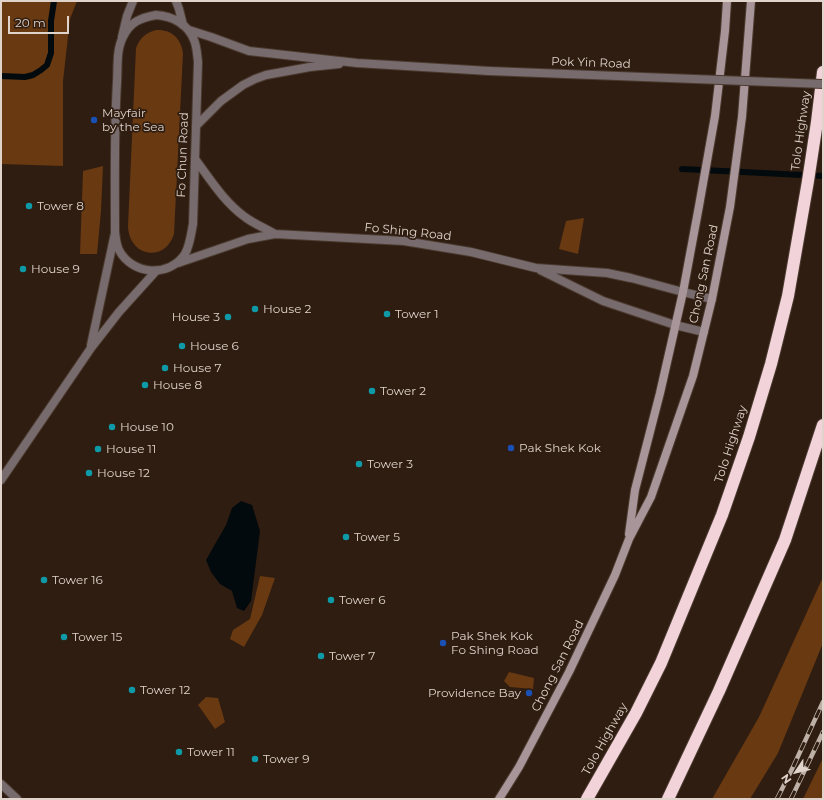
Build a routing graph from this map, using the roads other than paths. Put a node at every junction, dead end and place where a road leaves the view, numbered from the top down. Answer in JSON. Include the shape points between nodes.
{"nodes":[{"id":1,"x":133,"y":1,"type":"edge"},
{"id":2,"x":176,"y":1,"type":"edge"},
{"id":3,"x":727,"y":1,"type":"edge"},
{"id":4,"x":751,"y":1,"type":"edge"},
{"id":5,"x":186,"y":28,"type":"junction"},
{"id":6,"x":119,"y":52,"type":"junction"},
{"id":7,"x":358,"y":63,"type":"junction"},
{"id":8,"x":823,"y":72,"type":"edge"},
{"id":9,"x":823,"y":84,"type":"edge"},
{"id":10,"x":196,"y":126,"type":"junction"},
{"id":11,"x":195,"y":158,"type":"junction"},
{"id":12,"x":115,"y":232,"type":"junction"},
{"id":13,"x":274,"y":234,"type":"junction"},
{"id":14,"x":175,"y":264,"type":"junction"},
{"id":15,"x":536,"y":268,"type":"junction"},
{"id":16,"x":156,"y":271,"type":"junction"},
{"id":17,"x":683,"y":292,"type":"junction"},
{"id":18,"x":712,"y":299,"type":"junction"},
{"id":19,"x":675,"y":325,"type":"junction"},
{"id":20,"x":704,"y":332,"type":"junction"},
{"id":21,"x":91,"y":348,"type":"junction"},
{"id":22,"x":823,"y":425,"type":"edge"},
{"id":23,"x":1,"y":480,"type":"edge"},
{"id":24,"x":629,"y":539,"type":"junction"},
{"id":25,"x":1,"y":784,"type":"edge"},
{"id":26,"x":17,"y":799,"type":"edge"},
{"id":27,"x":499,"y":799,"type":"edge"},
{"id":28,"x":587,"y":799,"type":"edge"},
{"id":29,"x":668,"y":799,"type":"edge"}],
"edges":[{"from":1,"to":6,"type":"street"},
{"from":2,"to":5,"type":"street","name":"Fo Chun Road"},
{"from":3,"to":17,"type":"main road","name":"Chong San Road","via":[[715,116]]},
{"from":4,"to":18,"type":"main road","name":"Chong San Road","via":[[742,117],[725,234]]},
{"from":5,"to":6,"type":"street","via":[[164,15],[144,18],[129,28],[122,38]]},
{"from":5,"to":7,"type":"street","name":"Pok Yin Road","via":[[249,51]]},
{"from":5,"to":10,"type":"street","name":"Fo Chun Road","via":[[194,39],[197,50]]},
{"from":6,"to":12,"type":"street","via":[[115,122]]},
{"from":7,"to":9,"type":"street","name":"Pok Yin Road","bridge":true,"via":[[489,71]]},
{"from":7,"to":10,"type":"street","name":"Pok Yin Road","via":[[310,67],[255,79],[220,101]]},
{"from":8,"to":28,"type":"highway","name":"Tolo Highway","via":[[808,181],[788,296],[749,437],[722,515],[661,663]]},
{"from":10,"to":11,"type":"street","name":"Fo Chun Road"},
{"from":11,"to":13,"type":"street","name":"Fo Shing Road","via":[[234,209]]},
{"from":11,"to":14,"type":"street","name":"Fo Chun Road","via":[[190,242],[185,253]]},
{"from":12,"to":16,"type":"street","via":[[119,249],[129,263],[143,270]]},
{"from":12,"to":21,"type":"street"},
{"from":13,"to":14,"type":"street","name":"Fo Shing Road","via":[[248,238]]},
{"from":13,"to":15,"type":"street","name":"Fo Shing Road","via":[[404,242],[471,252]]},
{"from":14,"to":16,"type":"street"},
{"from":15,"to":17,"type":"street","name":"Fo Shing Road","via":[[607,273]]},
{"from":15,"to":19,"type":"street","name":"Fo Shing Road","via":[[602,301]]},
{"from":16,"to":21,"type":"street"},
{"from":17,"to":18,"type":"street","name":"Fo Shing Road"},
{"from":17,"to":19,"type":"main road","name":"Chong San Road"},
{"from":18,"to":20,"type":"main road","name":"Chong San Road"},
{"from":19,"to":20,"type":"street","name":"Fo Shing Road"},
{"from":19,"to":24,"type":"main road","name":"Chong San Road","via":[[635,490]]},
{"from":20,"to":24,"type":"main road","name":"Chong San Road","via":[[693,376],[651,497]]},
{"from":21,"to":23,"type":"street"},
{"from":22,"to":29,"type":"highway","via":[[785,540],[722,685]]},
{"from":24,"to":27,"type":"main road","name":"Chong San Road","via":[[570,672]]},
{"from":25,"to":26,"type":"street"}]}
